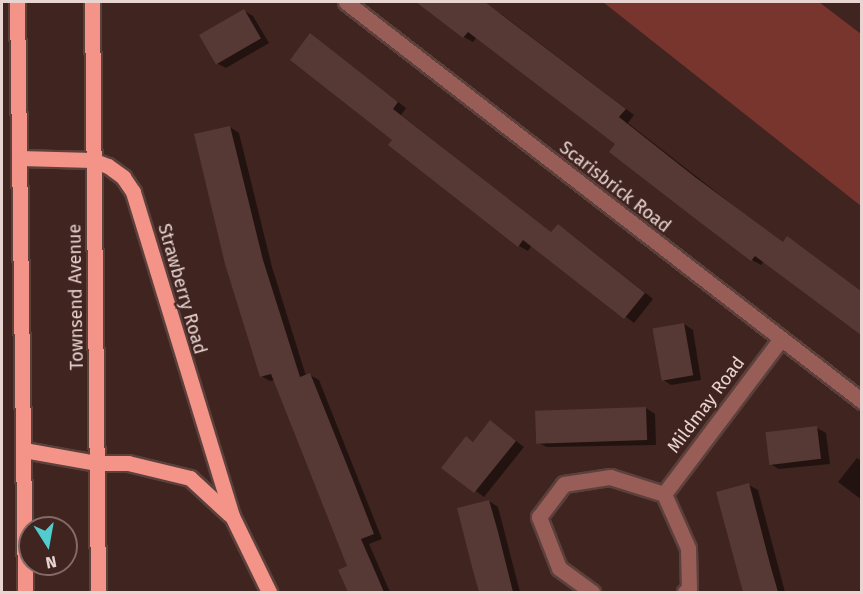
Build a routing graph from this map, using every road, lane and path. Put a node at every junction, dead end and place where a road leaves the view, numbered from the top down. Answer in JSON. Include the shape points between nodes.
{"nodes":[{"id":1,"x":17,"y":2,"type":"edge"},
{"id":2,"x":92,"y":2,"type":"edge"},
{"id":3,"x":346,"y":2,"type":"edge"},
{"id":4,"x":20,"y":158,"type":"junction"},
{"id":5,"x":92,"y":160,"type":"junction"},
{"id":6,"x":780,"y":340,"type":"junction"},
{"id":7,"x":861,"y":401,"type":"edge"},
{"id":8,"x":24,"y":450,"type":"junction"},
{"id":9,"x":96,"y":463,"type":"junction"},
{"id":10,"x":664,"y":494,"type":"junction"},
{"id":11,"x":232,"y":516,"type":"junction"},
{"id":12,"x":26,"y":592,"type":"edge"},
{"id":13,"x":98,"y":592,"type":"edge"},
{"id":14,"x":268,"y":592,"type":"edge"},
{"id":15,"x":592,"y":592,"type":"edge"},
{"id":16,"x":685,"y":592,"type":"edge"}],
"edges":[{"from":1,"to":4,"type":"main road"},
{"from":2,"to":5,"type":"main road","name":"Townsend Avenue"},
{"from":3,"to":6,"type":"street","name":"Scarisbrick Road"},
{"from":4,"to":5,"type":"main road","name":"Strawberry Road"},
{"from":4,"to":8,"type":"main road"},
{"from":5,"to":9,"type":"main road","name":"Townsend Avenue"},
{"from":5,"to":11,"type":"main road","name":"Strawberry Road","via":[[123,177],[133,192]]},
{"from":6,"to":7,"type":"street","name":"Scarisbrick Road"},
{"from":6,"to":10,"type":"street","name":"Mildmay Road"},
{"from":8,"to":9,"type":"main road","name":"Strawberry Road"},
{"from":8,"to":12,"type":"main road"},
{"from":9,"to":11,"type":"main road","name":"Strawberry Road","via":[[128,463],[190,478]]},
{"from":9,"to":13,"type":"main road","name":"Townsend Avenue"},
{"from":10,"to":15,"type":"street","via":[[610,477],[564,484],[539,517],[559,568]]},
{"from":10,"to":16,"type":"street","via":[[688,548],[689,589]]},
{"from":11,"to":14,"type":"main road","name":"Strawberry Road"}]}
